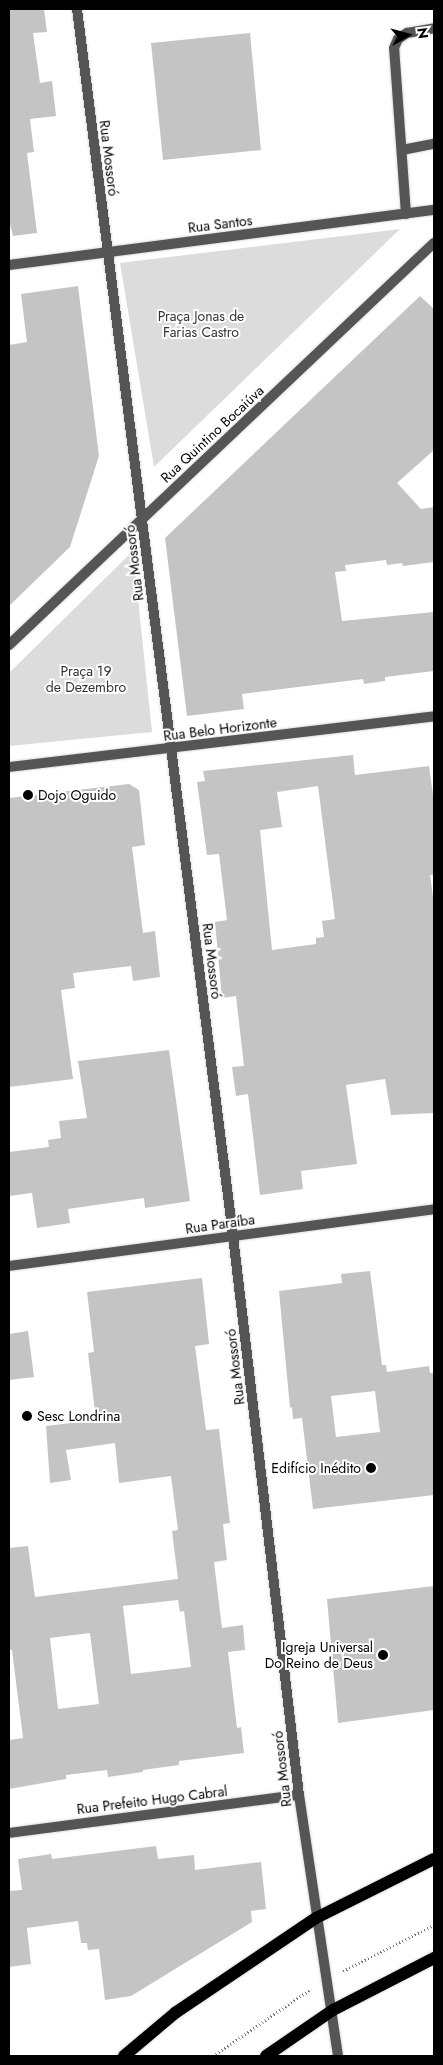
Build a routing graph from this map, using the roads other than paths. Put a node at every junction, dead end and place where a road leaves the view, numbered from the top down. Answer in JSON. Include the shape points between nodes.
{"nodes":[{"id":1,"x":77,"y":9,"type":"edge"},
{"id":2,"x":434,"y":28,"type":"edge"},
{"id":3,"x":434,"y":144,"type":"edge"},
{"id":4,"x":402,"y":150,"type":"junction"},
{"id":5,"x":434,"y":210,"type":"edge"},
{"id":6,"x":406,"y":214,"type":"junction"},
{"id":7,"x":434,"y":244,"type":"edge"},
{"id":8,"x":107,"y":252,"type":"junction"},
{"id":9,"x":9,"y":264,"type":"edge"},
{"id":10,"x":142,"y":518,"type":"junction"},
{"id":11,"x":9,"y":645,"type":"edge"},
{"id":12,"x":434,"y":716,"type":"edge"},
{"id":13,"x":172,"y":749,"type":"junction"},
{"id":14,"x":9,"y":767,"type":"edge"},
{"id":15,"x":434,"y":1209,"type":"edge"},
{"id":16,"x":233,"y":1236,"type":"junction"},
{"id":17,"x":9,"y":1266,"type":"edge"},
{"id":18,"x":299,"y":1795,"type":"junction"},
{"id":19,"x":9,"y":1832,"type":"edge"},
{"id":20,"x":434,"y":1859,"type":"edge"},
{"id":21,"x":316,"y":1918,"type":"junction"},
{"id":22,"x":434,"y":1958,"type":"edge"},
{"id":23,"x":333,"y":2010,"type":"junction"},
{"id":24,"x":124,"y":2056,"type":"edge"},
{"id":25,"x":266,"y":2056,"type":"edge"},
{"id":26,"x":338,"y":2056,"type":"edge"}],
"edges":[{"from":1,"to":8,"type":"street","name":"Rua Mossoró"},
{"from":2,"to":4,"type":"street","via":[[407,33],[398,39],[394,48]]},
{"from":3,"to":4,"type":"street"},
{"from":4,"to":6,"type":"street"},
{"from":5,"to":6,"type":"street","name":"Rua Santos"},
{"from":6,"to":8,"type":"street","name":"Rua Santos"},
{"from":7,"to":10,"type":"street","name":"Rua Quintino Bocaiúva"},
{"from":8,"to":9,"type":"street","name":"Rua Santos"},
{"from":8,"to":10,"type":"street","name":"Rua Mossoró"},
{"from":10,"to":11,"type":"street","name":"Rua Quintino Bocaiúva"},
{"from":10,"to":13,"type":"street","name":"Rua Mossoró"},
{"from":12,"to":13,"type":"street","name":"Rua Belo Horizonte"},
{"from":13,"to":14,"type":"street","name":"Rua Belo Horizonte"},
{"from":13,"to":16,"type":"street","name":"Rua Mossoró"},
{"from":15,"to":16,"type":"street","name":"Rua Paraíba"},
{"from":16,"to":17,"type":"street","name":"Rua Paraíba"},
{"from":16,"to":18,"type":"street","name":"Rua Mossoró"},
{"from":18,"to":19,"type":"street","name":"Rua Prefeito Hugo Cabral"},
{"from":18,"to":21,"type":"street","name":"Rua Mossoró"},
{"from":20,"to":21,"type":"main road"},
{"from":21,"to":23,"type":"street","name":"Rua Mossoró"},
{"from":21,"to":24,"type":"main road","via":[[175,2013]]},
{"from":22,"to":23,"type":"main road"},
{"from":23,"to":25,"type":"main road"},
{"from":23,"to":26,"type":"street","name":"Rua Mossoró"}]}
